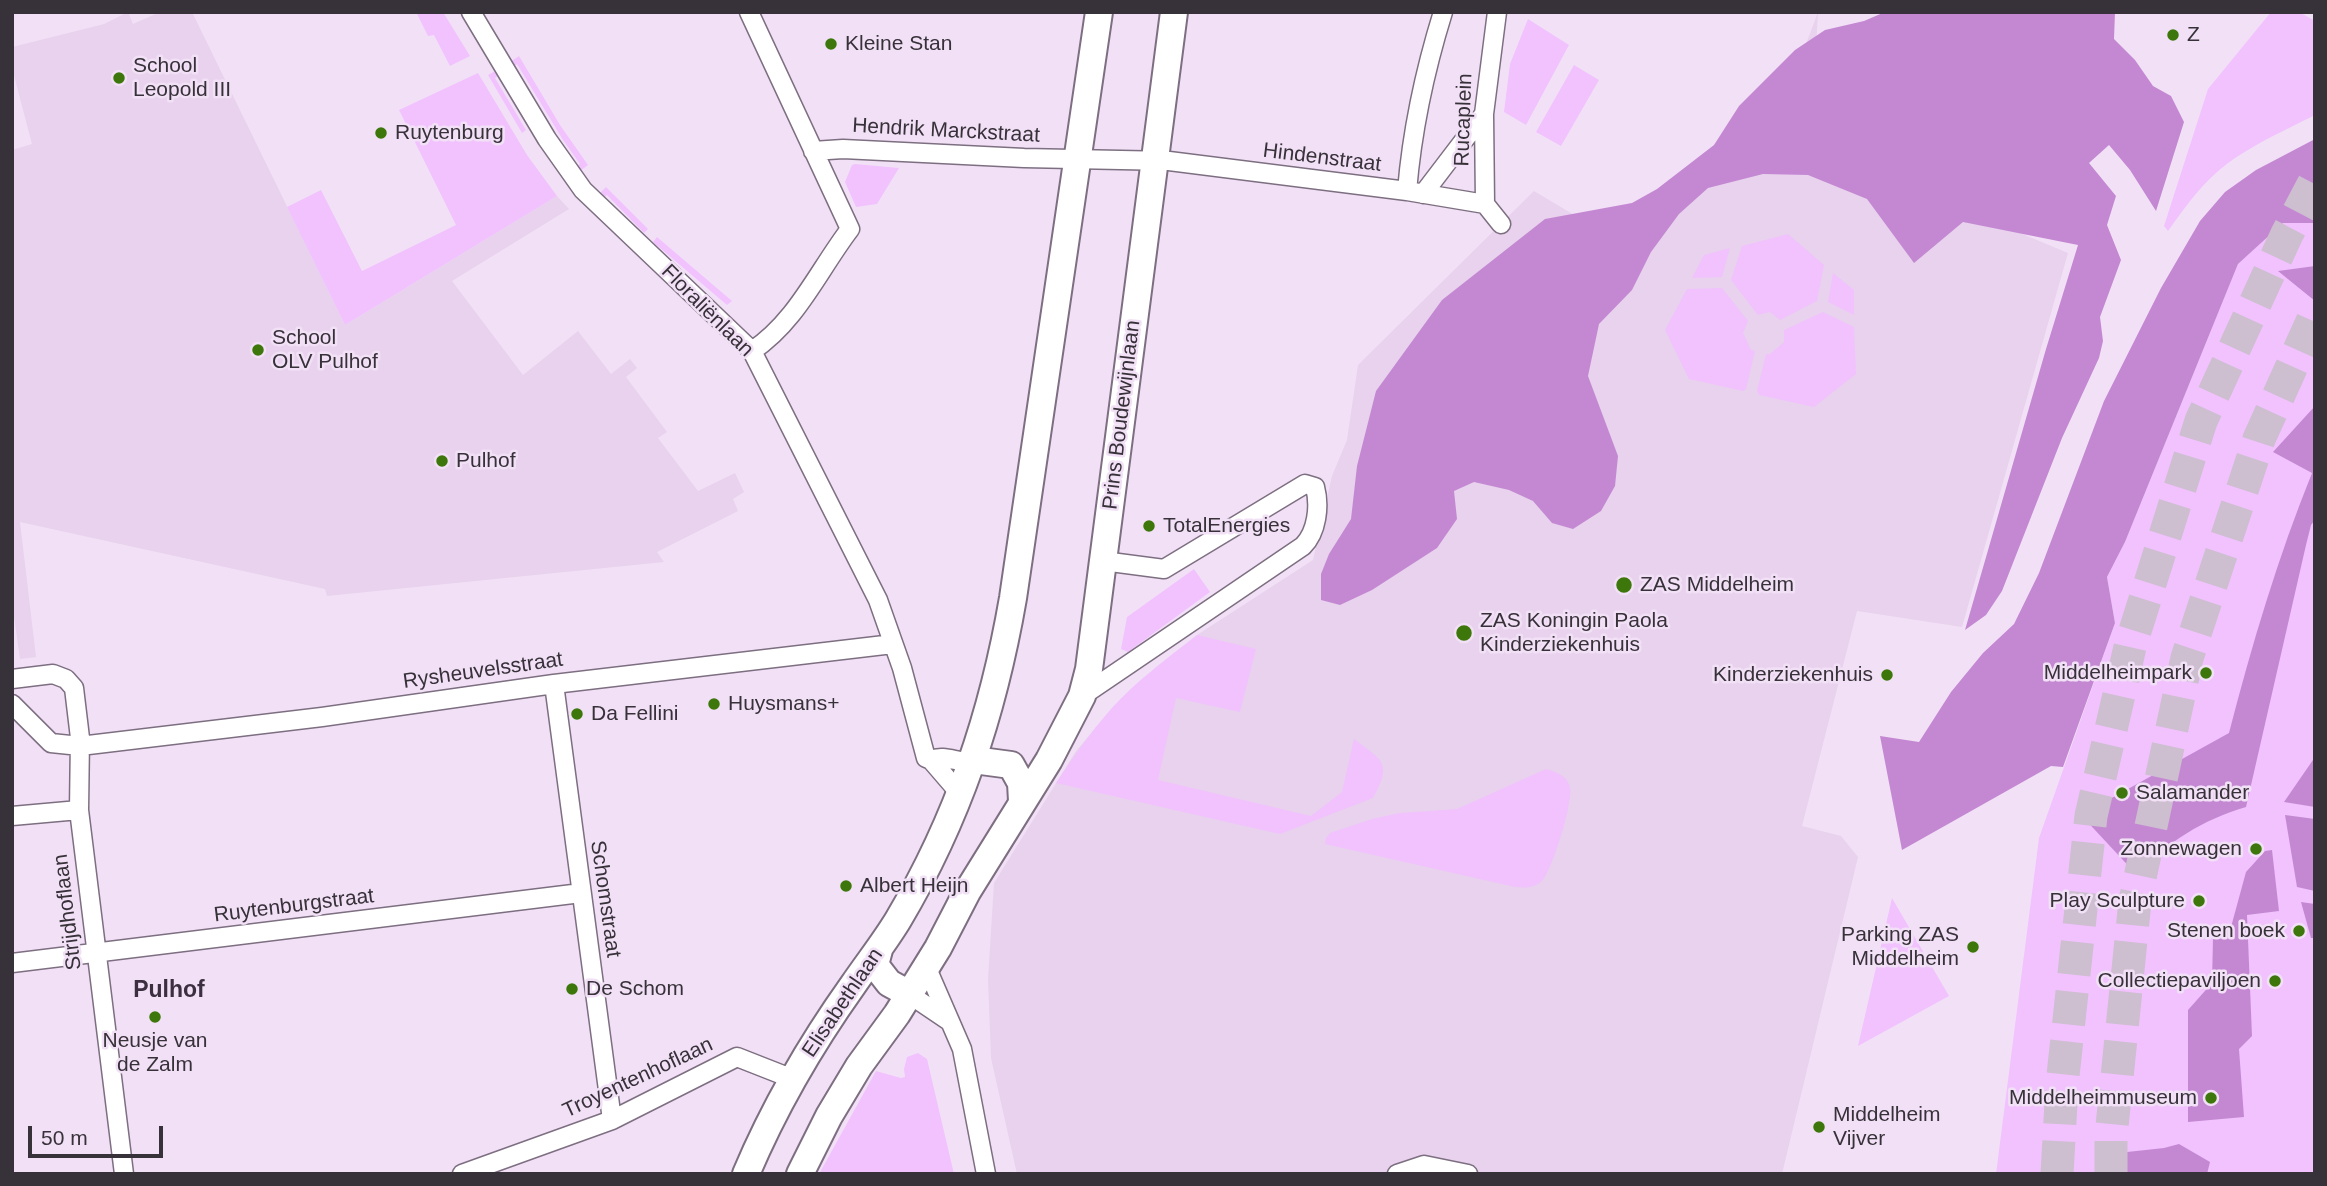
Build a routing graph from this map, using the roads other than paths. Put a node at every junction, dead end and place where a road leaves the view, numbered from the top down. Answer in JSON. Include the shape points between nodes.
{"nodes":[{"id":1,"x":471,"y":12,"type":"edge"},
{"id":2,"x":749,"y":12,"type":"edge"},
{"id":3,"x":1099,"y":12,"type":"edge"},
{"id":4,"x":1174,"y":12,"type":"edge"},
{"id":5,"x":1443,"y":12,"type":"edge"},
{"id":6,"x":1497,"y":12,"type":"edge"},
{"id":7,"x":1484,"y":114,"type":"junction"},
{"id":8,"x":813,"y":151,"type":"junction"},
{"id":9,"x":1076,"y":160,"type":"junction"},
{"id":10,"x":1153,"y":162,"type":"junction"},
{"id":11,"x":1415,"y":193,"type":"junction"},
{"id":12,"x":1485,"y":204,"type":"junction"},
{"id":13,"x":1501,"y":224,"type":"dead end"},
{"id":14,"x":752,"y":351,"type":"junction"},
{"id":15,"x":1103,"y":561,"type":"junction"},
{"id":16,"x":892,"y":644,"type":"junction"},
{"id":17,"x":12,"y":678,"type":"edge"},
{"id":18,"x":554,"y":684,"type":"junction"},
{"id":19,"x":1082,"y":696,"type":"junction"},
{"id":20,"x":12,"y":704,"type":"edge"},
{"id":21,"x":80,"y":746,"type":"junction"},
{"id":22,"x":931,"y":760,"type":"junction"},
{"id":23,"x":972,"y":762,"type":"junction"},
{"id":24,"x":960,"y":799,"type":"junction"},
{"id":25,"x":1022,"y":801,"type":"junction"},
{"id":26,"x":79,"y":810,"type":"junction"},
{"id":27,"x":12,"y":816,"type":"edge"},
{"id":28,"x":581,"y":893,"type":"junction"},
{"id":29,"x":879,"y":950,"type":"junction"},
{"id":30,"x":96,"y":953,"type":"junction"},
{"id":31,"x":12,"y":963,"type":"edge"},
{"id":32,"x":926,"y":966,"type":"junction"},
{"id":33,"x":909,"y":993,"type":"junction"},
{"id":34,"x":953,"y":1024,"type":"junction"},
{"id":35,"x":793,"y":1079,"type":"junction"},
{"id":36,"x":612,"y":1120,"type":"junction"},
{"id":37,"x":124,"y":1174,"type":"edge"},
{"id":38,"x":462,"y":1174,"type":"edge"},
{"id":39,"x":746,"y":1174,"type":"edge"},
{"id":40,"x":800,"y":1174,"type":"edge"},
{"id":41,"x":986,"y":1174,"type":"edge"},
{"id":42,"x":1396,"y":1174,"type":"edge"},
{"id":43,"x":1468,"y":1174,"type":"edge"}],
"edges":[{"from":1,"to":14,"type":"street","name":"Floraliënlaan","via":[[583,190]]},
{"from":2,"to":8,"type":"street"},
{"from":3,"to":9,"type":"main road"},
{"from":4,"to":10,"type":"main road","name":"Prins Boudewijnlaan"},
{"from":5,"to":11,"type":"street","name":"Rucaplein","via":[[1410,156]]},
{"from":6,"to":7,"type":"street","name":"Rucaplein"},
{"from":7,"to":11,"type":"street"},
{"from":7,"to":12,"type":"street","name":"Rucaplein"},
{"from":8,"to":9,"type":"street","name":"Hendrik Marckstraat"},
{"from":8,"to":14,"type":"street","via":[[850,229],[784,326]]},
{"from":9,"to":10,"type":"street","name":"Hendrik Marckstraat"},
{"from":9,"to":23,"type":"main road","via":[[1006,637]]},
{"from":10,"to":11,"type":"street","name":"Hindenstraat"},
{"from":10,"to":15,"type":"main road","name":"Prins Boudewijnlaan"},
{"from":11,"to":12,"type":"street","name":"Hindenstraat"},
{"from":12,"to":13,"type":"street"},
{"from":14,"to":16,"type":"street","name":"Floraliënlaan","via":[[878,600]]},
{"from":15,"to":19,"type":"main road","name":"Prins Boudewijnlaan"},
{"from":15,"to":19,"type":"street","via":[[1164,569],[1305,484],[1315,487],[1318,498],[1312,537],[1303,546]]},
{"from":16,"to":18,"type":"street","name":"Rysheuvelsstraat"},
{"from":16,"to":22,"type":"street","name":"Floraliënlaan","via":[[926,758]]},
{"from":17,"to":21,"type":"street","name":"Strijdhoflaan","via":[[53,674],[66,679],[74,688]]},
{"from":18,"to":21,"type":"street","name":"Rysheuvelsstraat"},
{"from":18,"to":28,"type":"street","name":"Schomstraat"},
{"from":19,"to":25,"type":"main road","name":"Prins Boudewijnlaan"},
{"from":20,"to":21,"type":"street","name":"Rysheuvelsstraat","via":[[51,743]]},
{"from":21,"to":26,"type":"street","name":"Strijdhoflaan"},
{"from":22,"to":23,"type":"street","via":[[939,756]]},
{"from":22,"to":24,"type":"street","name":"Floraliënlaan"},
{"from":23,"to":24,"type":"main road"},
{"from":23,"to":25,"type":"main road","via":[[1011,765],[1021,783]]},
{"from":24,"to":29,"type":"main road","name":"Elisabethlaan","via":[[925,873]]},
{"from":25,"to":32,"type":"main road","name":"Prins Boudewijnlaan"},
{"from":26,"to":27,"type":"street"},
{"from":26,"to":30,"type":"street","name":"Strijdhoflaan"},
{"from":28,"to":30,"type":"street","name":"Ruytenburgstraat"},
{"from":28,"to":36,"type":"street","name":"Schomstraat"},
{"from":29,"to":33,"type":"main road","via":[[875,965],[889,983]]},
{"from":29,"to":35,"type":"main road","name":"Elisabethlaan"},
{"from":30,"to":31,"type":"street","name":"Ruytenburgstraat"},
{"from":30,"to":37,"type":"street","name":"Strijdhoflaan"},
{"from":32,"to":33,"type":"main road"},
{"from":32,"to":34,"type":"street"},
{"from":33,"to":34,"type":"street"},
{"from":33,"to":40,"type":"main road","via":[[859,1066]]},
{"from":34,"to":41,"type":"street"},
{"from":35,"to":36,"type":"street","name":"Troyentenhoflaan","via":[[737,1057]]},
{"from":35,"to":39,"type":"main road","name":"Elisabethlaan"},
{"from":36,"to":38,"type":"street","name":"Troyentenhoflaan"},
{"from":42,"to":43,"type":"street","via":[[1424,1165]]}]}
